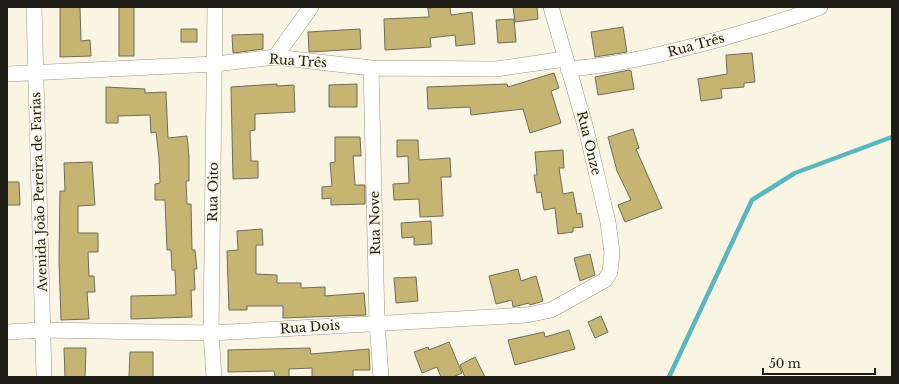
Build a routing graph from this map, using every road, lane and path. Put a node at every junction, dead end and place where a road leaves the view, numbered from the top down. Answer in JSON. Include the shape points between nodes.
{"nodes":[{"id":1,"x":34,"y":7,"type":"edge"},
{"id":2,"x":215,"y":7,"type":"edge"},
{"id":3,"x":311,"y":7,"type":"edge"},
{"id":4,"x":551,"y":7,"type":"edge"},
{"id":5,"x":820,"y":7,"type":"edge"},
{"id":6,"x":275,"y":57,"type":"junction"},
{"id":7,"x":215,"y":64,"type":"junction"},
{"id":8,"x":566,"y":64,"type":"junction"},
{"id":9,"x":371,"y":68,"type":"junction"},
{"id":10,"x":7,"y":74,"type":"edge"},
{"id":11,"x":34,"y":74,"type":"junction"},
{"id":12,"x":605,"y":280,"type":"joint"},
{"id":13,"x":377,"y":322,"type":"junction"},
{"id":14,"x":43,"y":330,"type":"junction"},
{"id":15,"x":7,"y":332,"type":"edge"},
{"id":16,"x":212,"y":333,"type":"junction"},
{"id":17,"x":44,"y":377,"type":"edge"},
{"id":18,"x":214,"y":377,"type":"edge"},
{"id":19,"x":381,"y":377,"type":"edge"}],
"edges":[{"from":1,"to":11,"type":"street","name":"Avenida João Pereira de Farias"},
{"from":2,"to":7,"type":"street","name":"Rua Oito"},
{"from":3,"to":6,"type":"street"},
{"from":4,"to":8,"type":"street","name":"Rua Onze"},
{"from":5,"to":8,"type":"street","name":"Rua Três","via":[[794,18],[654,56],[594,67]]},
{"from":6,"to":7,"type":"street","name":"Rua Três"},
{"from":6,"to":9,"type":"street","name":"Rua Três"},
{"from":7,"to":11,"type":"street","name":"Rua Três"},
{"from":7,"to":16,"type":"street","name":"Rua Oito"},
{"from":8,"to":9,"type":"street","name":"Rua Três","via":[[496,69]]},
{"from":8,"to":12,"type":"street","name":"Rua Onze","via":[[586,129],[608,222],[612,253],[610,272]]},
{"from":9,"to":13,"type":"street","name":"Rua Nove"},
{"from":10,"to":11,"type":"street","name":"Rua Três"},
{"from":11,"to":14,"type":"street","name":"Avenida João Pereira de Farias"},
{"from":12,"to":13,"type":"street","name":"Rua Dois","via":[[551,310],[526,315]]},
{"from":13,"to":16,"type":"street","name":"Rua Dois"},
{"from":13,"to":19,"type":"street","name":"Rua Nove"},
{"from":14,"to":15,"type":"street","name":"Rua Dois"},
{"from":14,"to":16,"type":"street","name":"Rua Dois"},
{"from":14,"to":17,"type":"street","name":"Avenida João Pereira de Farias"},
{"from":16,"to":18,"type":"street","name":"Rua Oito"}]}
